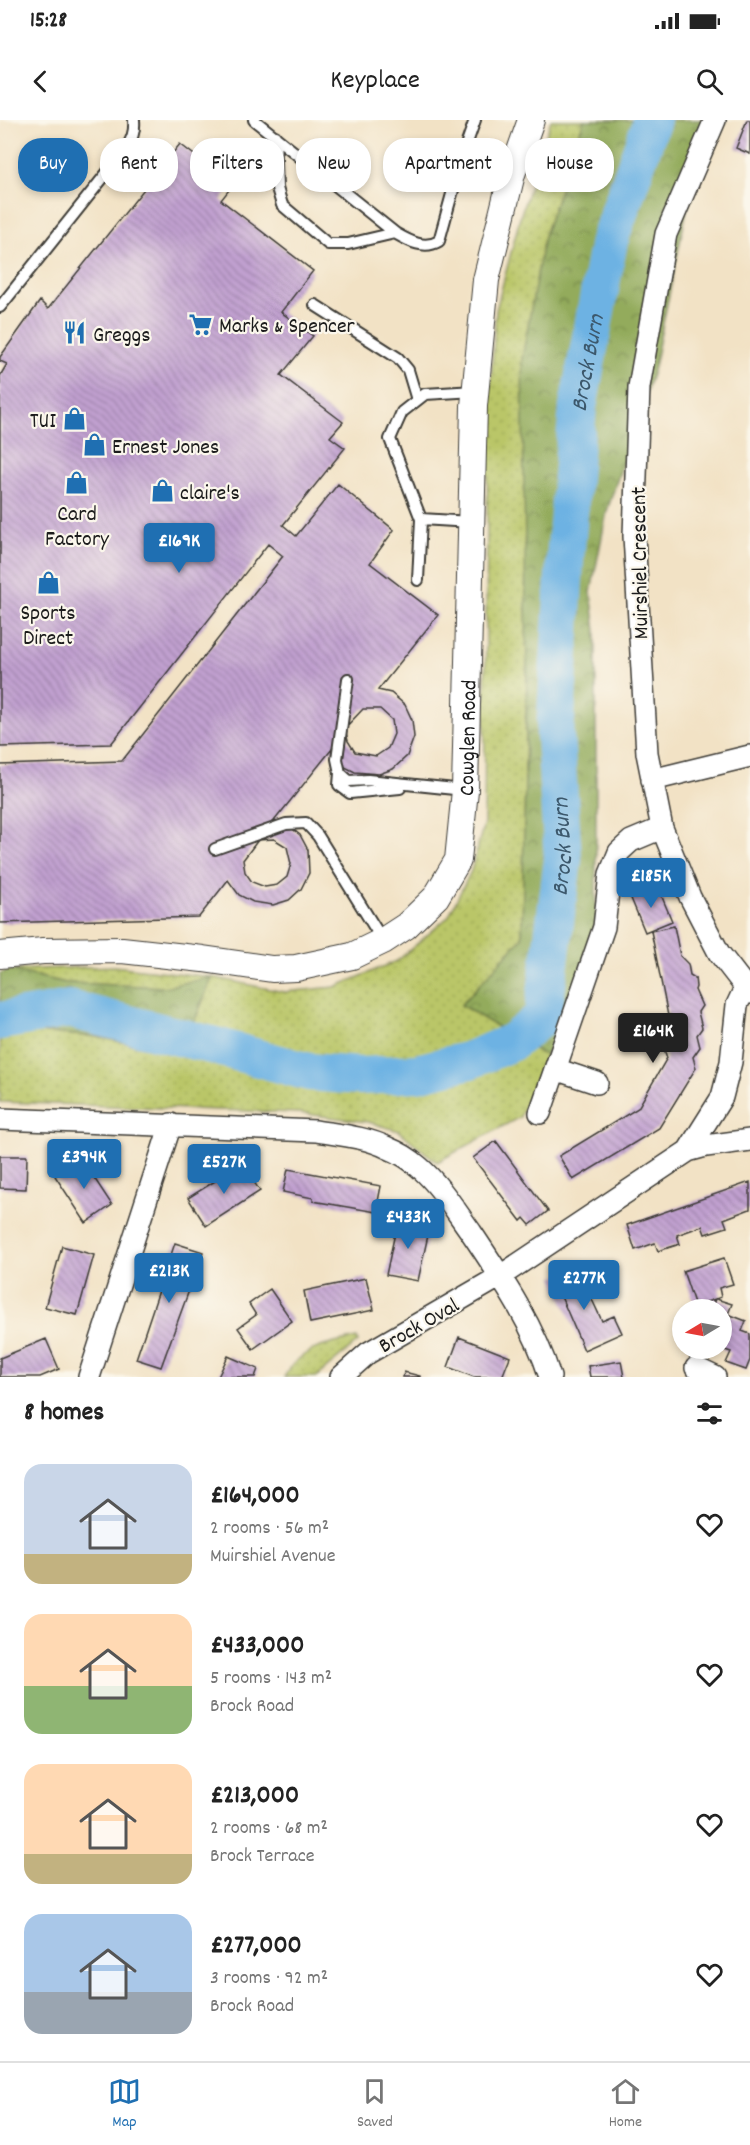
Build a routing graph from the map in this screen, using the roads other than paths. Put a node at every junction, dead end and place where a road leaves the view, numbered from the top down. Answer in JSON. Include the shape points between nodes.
{"nodes":[{"id":1,"x":134,"y":120,"type":"edge"},
{"id":2,"x":254,"y":120,"type":"edge"},
{"id":3,"x":475,"y":120,"type":"edge"},
{"id":4,"x":531,"y":120,"type":"edge"},
{"id":5,"x":715,"y":120,"type":"edge"},
{"id":6,"x":275,"y":136,"type":"junction"},
{"id":7,"x":395,"y":233,"type":"junction"},
{"id":8,"x":315,"y":305,"type":"dead end"},
{"id":9,"x":0,"y":307,"type":"edge"},
{"id":10,"x":475,"y":391,"type":"junction"},
{"id":11,"x":421,"y":397,"type":"junction"},
{"id":12,"x":420,"y":519,"type":"junction"},
{"id":13,"x":471,"y":522,"type":"junction"},
{"id":14,"x":418,"y":580,"type":"dead end"},
{"id":15,"x":348,"y":679,"type":"dead end"},
{"id":16,"x":750,"y":756,"type":"edge"},
{"id":17,"x":652,"y":780,"type":"junction"},
{"id":18,"x":465,"y":790,"type":"junction"},
{"id":19,"x":663,"y":828,"type":"junction"},
{"id":20,"x":215,"y":849,"type":"dead end"},
{"id":21,"x":383,"y":941,"type":"junction"},
{"id":22,"x":0,"y":955,"type":"edge"},
{"id":23,"x":748,"y":990,"type":"edge"},
{"id":24,"x":555,"y":1069,"type":"junction"},
{"id":25,"x":597,"y":1083,"type":"dead end"},
{"id":26,"x":540,"y":1113,"type":"dead end"},
{"id":27,"x":0,"y":1119,"type":"edge"},
{"id":28,"x":171,"y":1124,"type":"junction"},
{"id":29,"x":750,"y":1140,"type":"edge"},
{"id":30,"x":688,"y":1151,"type":"junction"},
{"id":31,"x":499,"y":1277,"type":"junction"},
{"id":32,"x":90,"y":1377,"type":"edge"},
{"id":33,"x":341,"y":1377,"type":"edge"},
{"id":34,"x":550,"y":1377,"type":"edge"}],
"edges":[{"from":1,"to":9,"type":"lane","via":[[133,139],[126,149]]},
{"from":2,"to":6,"type":"lane"},
{"from":3,"to":7,"type":"lane","via":[[440,241],[420,244]]},
{"from":4,"to":10,"type":"street","name":"Cowglen Road","via":[[512,174],[486,280]]},
{"from":5,"to":17,"type":"street","name":"Muirshiel Crescent","via":[[666,234],[639,387],[634,536],[647,753]]},
{"from":6,"to":7,"type":"lane"},
{"from":6,"to":7,"type":"lane","via":[[277,188],[282,205],[328,244],[348,244]]},
{"from":8,"to":11,"type":"lane","via":[[398,358]]},
{"from":10,"to":11,"type":"lane"},
{"from":10,"to":13,"type":"street","name":"Cowglen Road"},
{"from":11,"to":12,"type":"lane","via":[[402,412],[390,439]]},
{"from":12,"to":13,"type":"lane"},
{"from":12,"to":14,"type":"lane"},
{"from":13,"to":18,"type":"street","name":"Cowglen Road"},
{"from":15,"to":18,"type":"lane","via":[[338,759],[340,773],[349,781]]},
{"from":16,"to":17,"type":"street"},
{"from":17,"to":19,"type":"street","name":"Muirshiel Crescent"},
{"from":18,"to":21,"type":"street","name":"Cowglen Road","via":[[458,860],[436,897],[406,926]]},
{"from":19,"to":23,"type":"street","name":"Muirshiel Crescent","via":[[690,897],[719,953]]},
{"from":19,"to":24,"type":"street","via":[[631,841],[619,852],[610,874],[604,927]]},
{"from":20,"to":21,"type":"lane","via":[[286,824],[306,823]]},
{"from":21,"to":22,"type":"street","name":"Cowglen Road","via":[[352,956],[272,969],[122,950]]},
{"from":23,"to":30,"type":"street","via":[[737,1005],[731,1062],[722,1097]]},
{"from":24,"to":25,"type":"street"},
{"from":24,"to":26,"type":"street"},
{"from":27,"to":28,"type":"street"},
{"from":28,"to":31,"type":"street","via":[[316,1131],[387,1147],[418,1166],[434,1182]]},
{"from":28,"to":32,"type":"street"},
{"from":29,"to":30,"type":"street"},
{"from":30,"to":31,"type":"street","name":"Brock Oval"},
{"from":31,"to":33,"type":"street","name":"Brock Oval","via":[[368,1353]]},
{"from":31,"to":34,"type":"street","via":[[533,1333]]}]}
